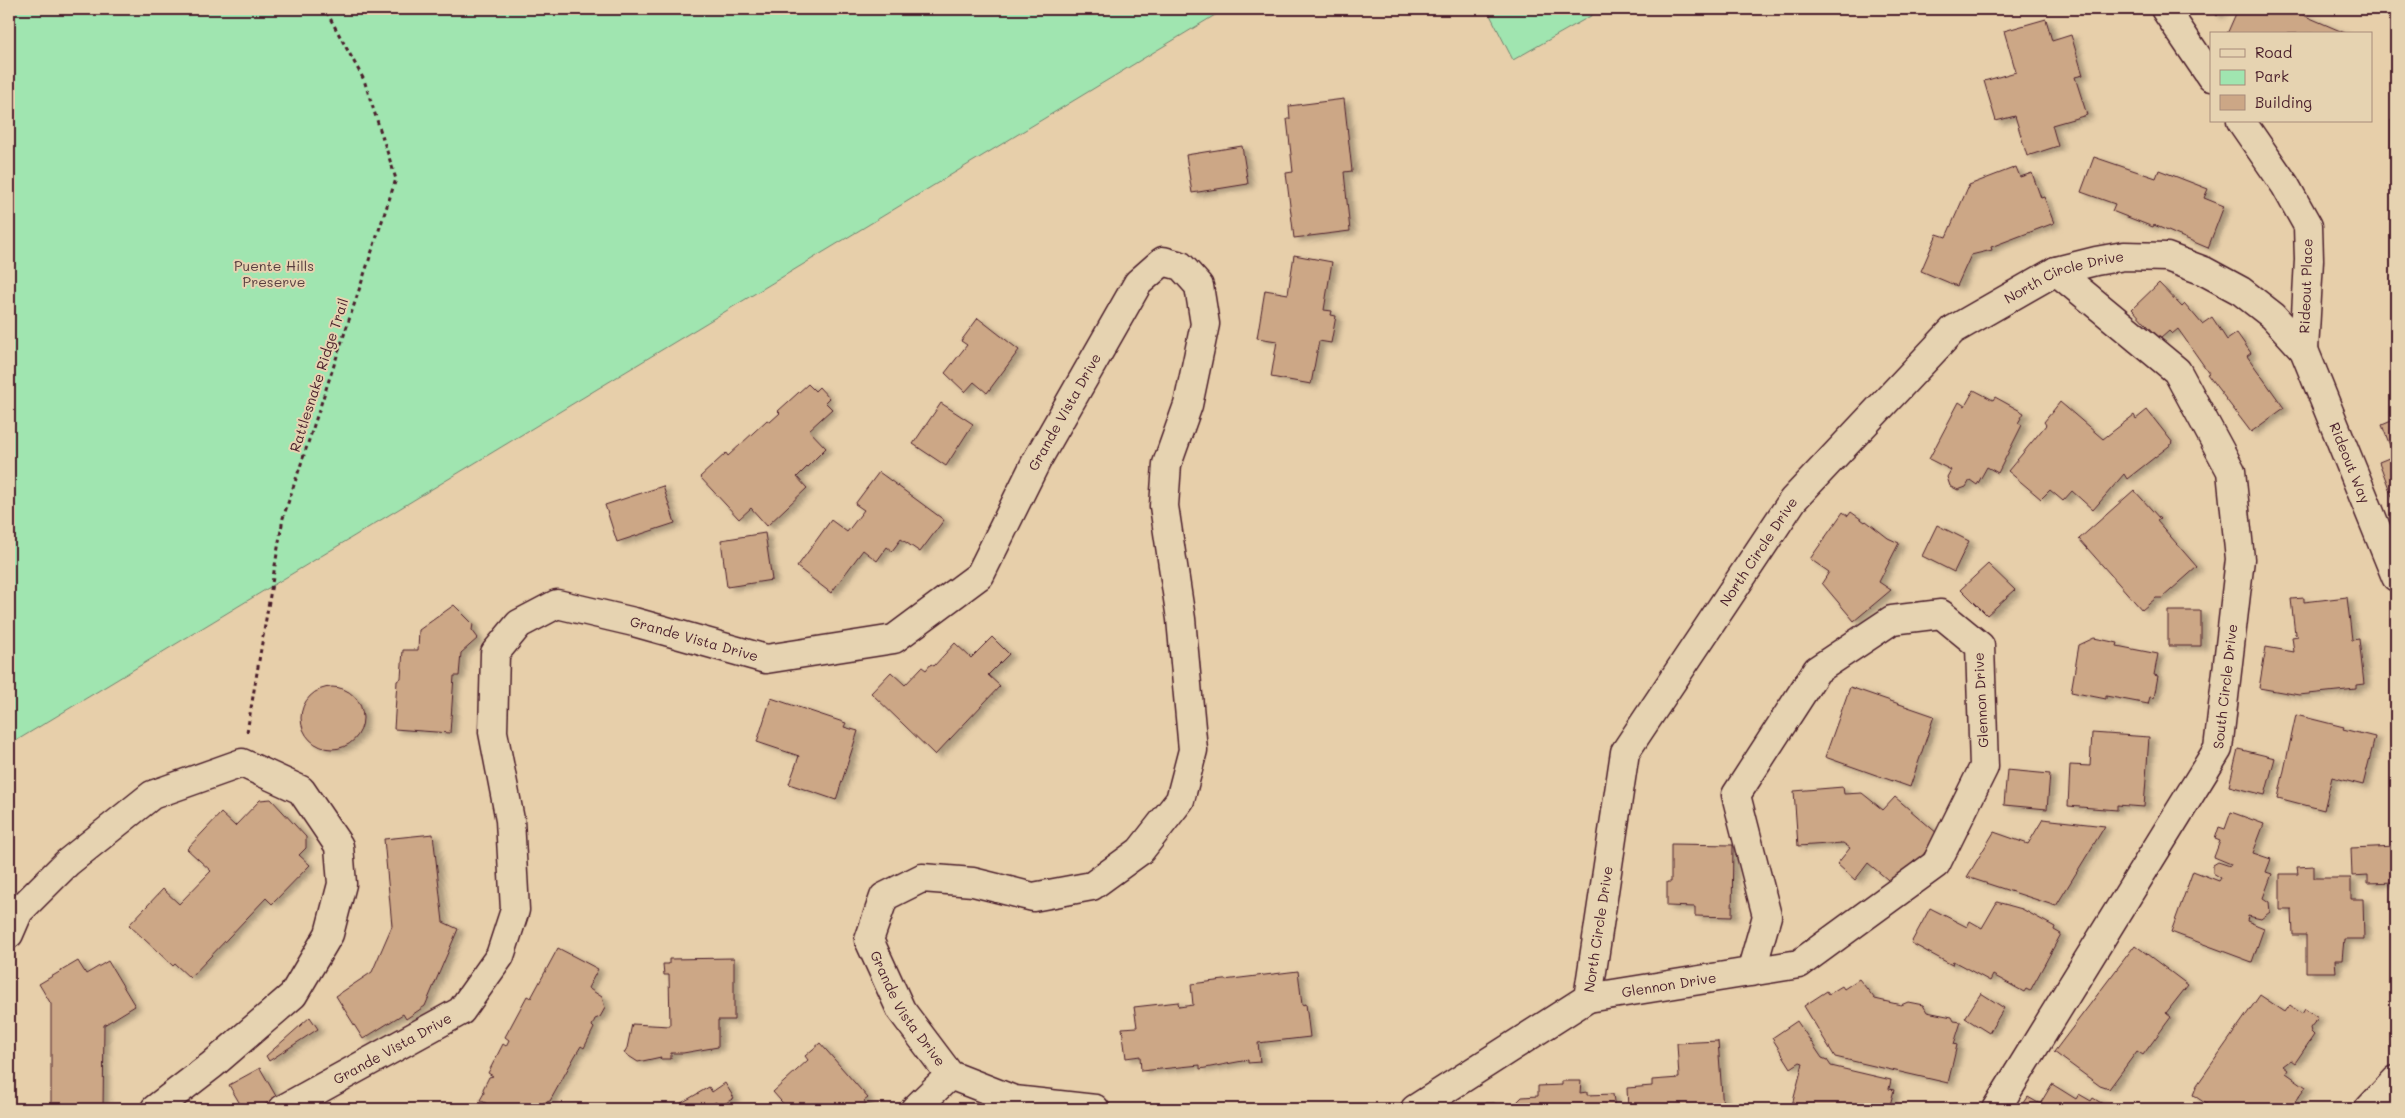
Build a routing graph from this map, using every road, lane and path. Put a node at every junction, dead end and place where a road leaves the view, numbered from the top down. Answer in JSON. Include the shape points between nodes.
{"nodes":[{"id":1,"x":326,"y":9,"type":"edge"},
{"id":2,"x":2166,"y":9,"type":"edge"},
{"id":3,"x":2210,"y":75,"type":"edge"},
{"id":4,"x":2243,"y":122,"type":"edge"},
{"id":5,"x":2056,"y":271,"type":"junction"},
{"id":6,"x":2304,"y":350,"type":"junction"},
{"id":7,"x":2396,"y":577,"type":"edge"},
{"id":8,"x":242,"y":763,"type":"junction"},
{"id":9,"x":9,"y":934,"type":"edge"},
{"id":10,"x":1751,"y":972,"type":"junction"},
{"id":11,"x":1588,"y":998,"type":"junction"},
{"id":12,"x":950,"y":1075,"type":"junction"},
{"id":13,"x":2396,"y":1080,"type":"edge"},
{"id":14,"x":155,"y":1109,"type":"edge"},
{"id":15,"x":283,"y":1109,"type":"edge"},
{"id":16,"x":915,"y":1109,"type":"edge"},
{"id":17,"x":1094,"y":1109,"type":"edge"},
{"id":18,"x":1415,"y":1109,"type":"edge"},
{"id":19,"x":1996,"y":1109,"type":"edge"},
{"id":20,"x":2369,"y":1109,"type":"edge"}],
"edges":[{"from":1,"to":8,"type":"path","name":"Rattlesnake Ridge Trail","via":[[364,80],[396,179],[283,518]]},
{"from":2,"to":3,"type":"street"},
{"from":4,"to":6,"type":"street","name":"Rideout Place","via":[[2308,226]]},
{"from":5,"to":6,"type":"street","name":"North Circle Drive","via":[[2124,256],[2167,257],[2204,271],[2241,291],[2273,316]]},
{"from":5,"to":11,"type":"street","name":"North Circle Drive","via":[[1953,330],[1792,500],[1625,752]]},
{"from":5,"to":19,"type":"street","name":"South Circle Drive","via":[[2177,370],[2231,471],[2240,559],[2218,749]]},
{"from":6,"to":7,"type":"street","name":"Rideout Way"},
{"from":8,"to":9,"type":"street","via":[[152,795],[67,864],[19,911]]},
{"from":8,"to":14,"type":"street","via":[[301,790],[339,846],[342,884],[329,934],[293,995]]},
{"from":10,"to":10,"type":"street","name":"Glennon Drive","via":[[1800,964],[1936,864],[1984,767],[1980,646],[1941,614],[1892,620],[1817,670],[1736,795],[1767,916]]},
{"from":10,"to":11,"type":"street","name":"Glennon Drive"},
{"from":11,"to":18,"type":"street","name":"North Circle Drive"},
{"from":12,"to":15,"type":"street","name":"Grande Vista Drive","via":[[901,1010],[869,940],[884,897],[922,878],[973,882],[1033,897],[1092,886],[1140,851],[1180,800],[1193,750],[1181,619],[1164,506],[1167,464],[1188,405],[1205,324],[1199,286],[1181,266],[1163,261],[1138,283],[1036,462],[980,575],[894,639],[766,659],[557,604],[519,624],[495,652],[493,732],[510,820],[515,910],[500,956],[462,1012]]},
{"from":12,"to":16,"type":"street","name":"Grande Vista Drive"},
{"from":12,"to":17,"type":"street","name":"Grande Vista Drive","via":[[1014,1100]]},
{"from":13,"to":20,"type":"street"}]}
